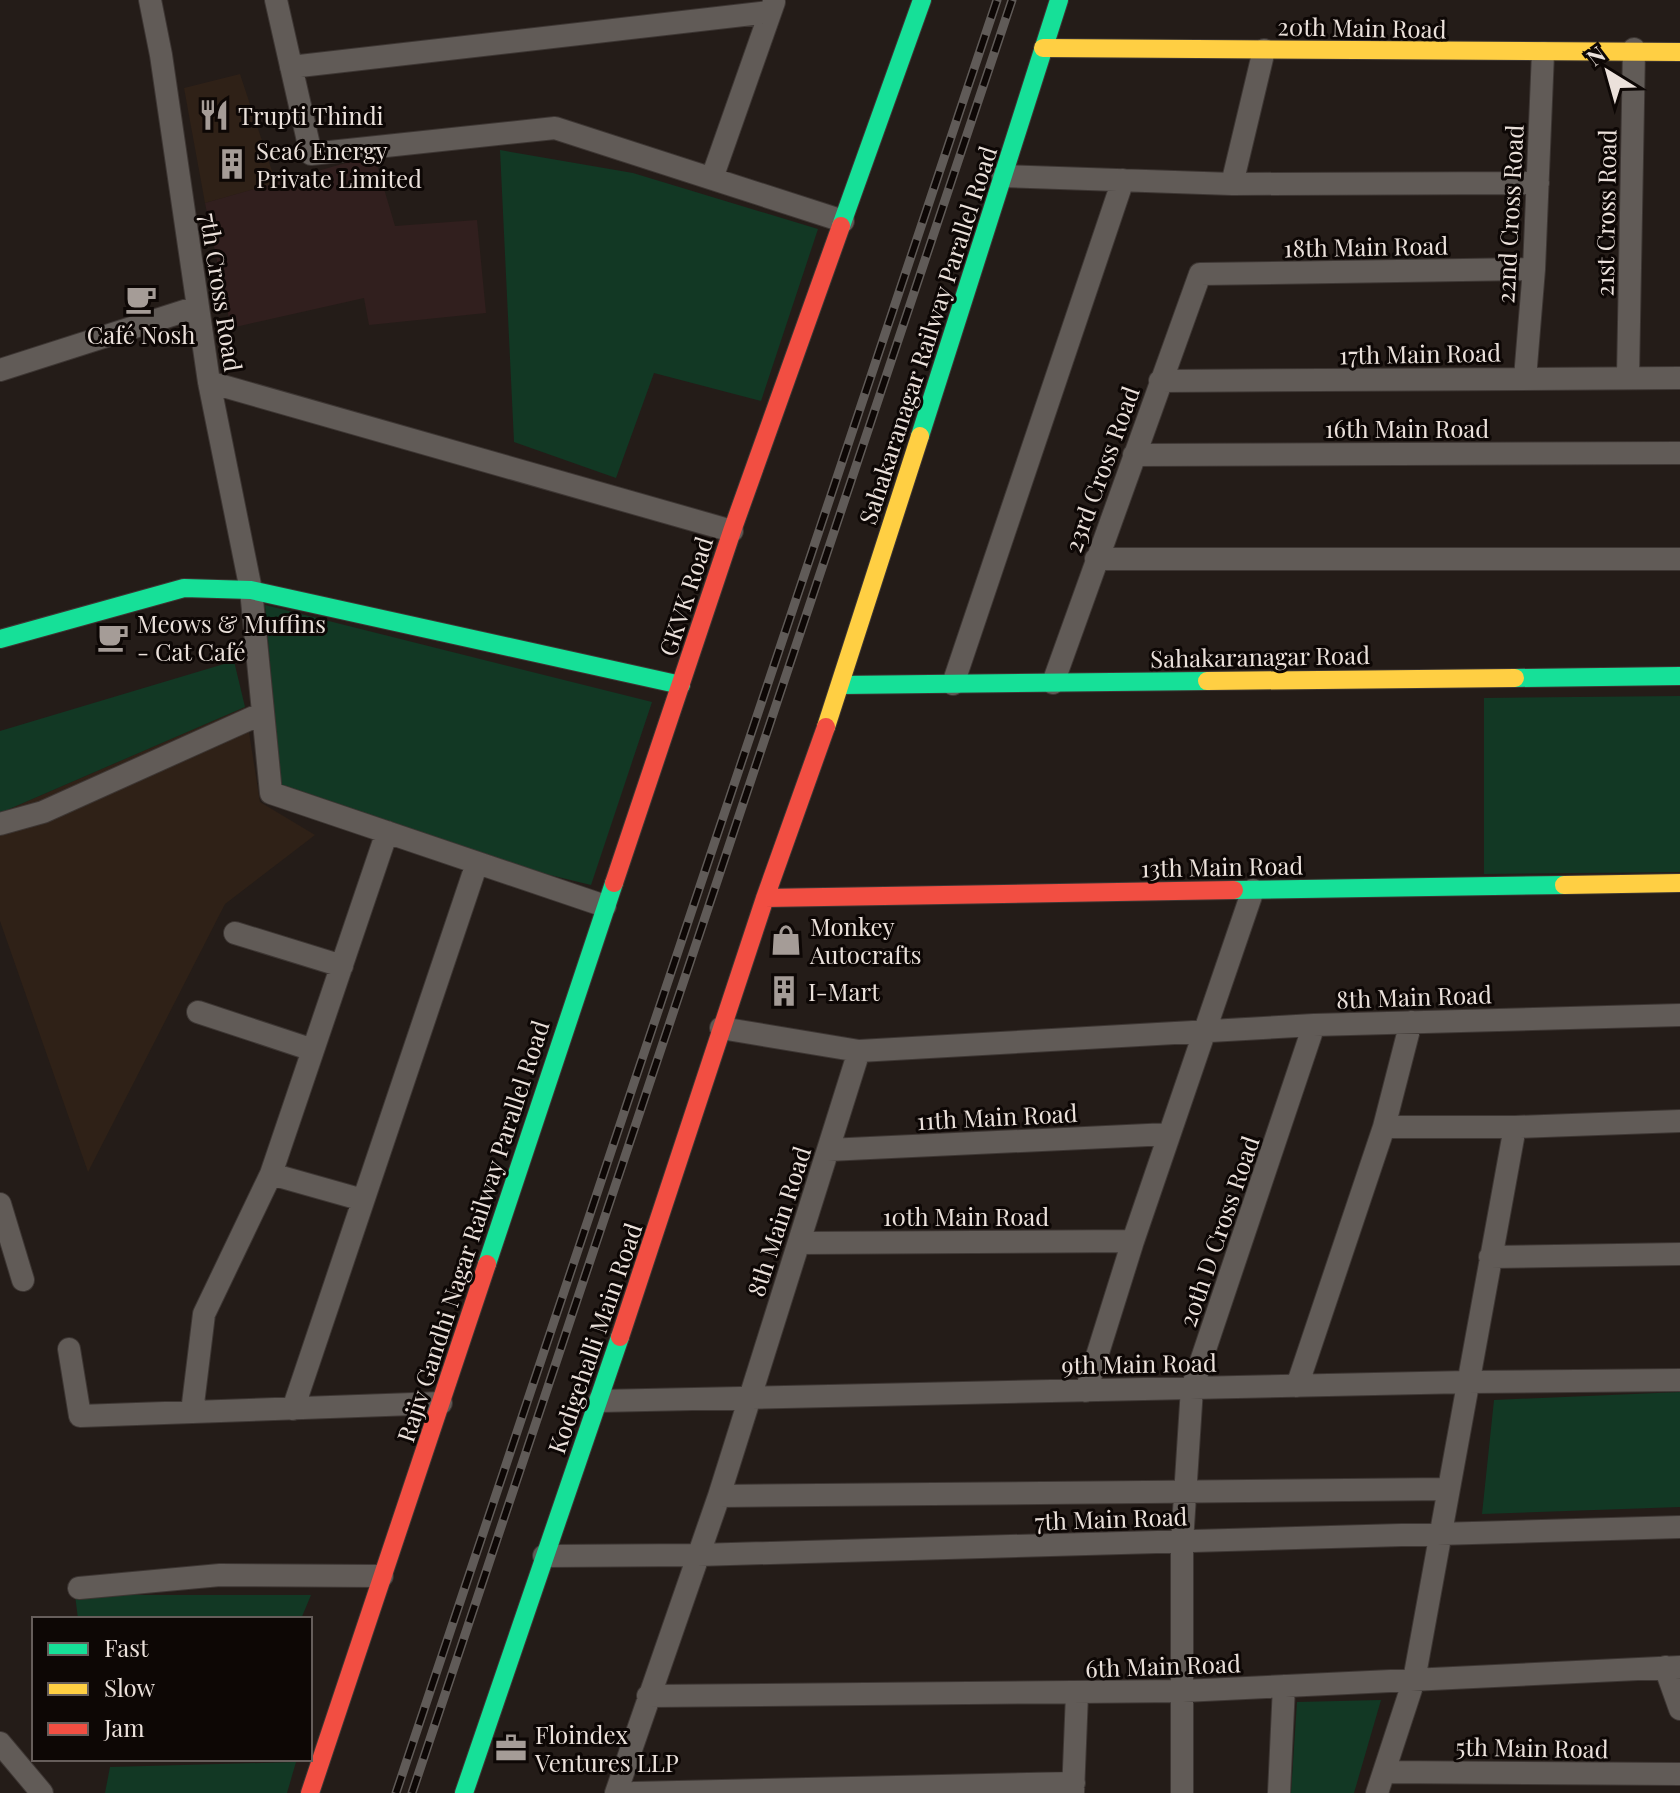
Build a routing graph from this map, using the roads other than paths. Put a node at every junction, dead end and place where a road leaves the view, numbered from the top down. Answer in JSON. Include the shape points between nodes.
{"nodes":[{"id":1,"x":150,"y":0,"type":"edge"},
{"id":2,"x":276,"y":0,"type":"edge"},
{"id":3,"x":922,"y":0,"type":"edge"},
{"id":4,"x":1059,"y":0,"type":"edge"},
{"id":5,"x":772,"y":6,"type":"edge"},
{"id":6,"x":1043,"y":48,"type":"junction"},
{"id":7,"x":1634,"y":49,"type":"junction"},
{"id":8,"x":1264,"y":50,"type":"junction"},
{"id":9,"x":1680,"y":52,"type":"edge"},
{"id":10,"x":1543,"y":53,"type":"junction"},
{"id":11,"x":291,"y":67,"type":"junction"},
{"id":12,"x":1003,"y":176,"type":"junction"},
{"id":13,"x":712,"y":178,"type":"junction"},
{"id":14,"x":1123,"y":180,"type":"junction"},
{"id":15,"x":1538,"y":183,"type":"junction"},
{"id":16,"x":1232,"y":184,"type":"junction"},
{"id":17,"x":843,"y":221,"type":"junction"},
{"id":18,"x":1534,"y":269,"type":"junction"},
{"id":19,"x":1200,"y":274,"type":"joint"},
{"id":20,"x":197,"y":307,"type":"junction"},
{"id":21,"x":0,"y":370,"type":"edge"},
{"id":22,"x":1628,"y":377,"type":"junction"},
{"id":23,"x":1525,"y":378,"type":"junction"},
{"id":24,"x":1680,"y":378,"type":"edge"},
{"id":25,"x":1160,"y":381,"type":"junction"},
{"id":26,"x":209,"y":382,"type":"junction"},
{"id":27,"x":1680,"y":453,"type":"edge"},
{"id":28,"x":1134,"y":455,"type":"junction"},
{"id":29,"x":732,"y":531,"type":"junction"},
{"id":30,"x":1096,"y":559,"type":"junction"},
{"id":31,"x":1680,"y":559,"type":"edge"},
{"id":32,"x":251,"y":590,"type":"junction"},
{"id":33,"x":0,"y":639,"type":"edge"},
{"id":34,"x":1680,"y":676,"type":"edge"},
{"id":35,"x":1053,"y":683,"type":"junction"},
{"id":36,"x":953,"y":684,"type":"junction"},
{"id":37,"x":681,"y":685,"type":"junction"},
{"id":38,"x":841,"y":685,"type":"junction"},
{"id":39,"x":263,"y":713,"type":"junction"},
{"id":40,"x":0,"y":824,"type":"edge"},
{"id":41,"x":387,"y":832,"type":"junction"},
{"id":42,"x":477,"y":863,"type":"junction"},
{"id":43,"x":1680,"y":883,"type":"edge"},
{"id":44,"x":1253,"y":890,"type":"junction"},
{"id":45,"x":765,"y":898,"type":"junction"},
{"id":46,"x":605,"y":906,"type":"junction"},
{"id":47,"x":235,"y":933,"type":"dead end"},
{"id":48,"x":342,"y":966,"type":"junction"},
{"id":49,"x":198,"y":1012,"type":"dead end"},
{"id":50,"x":1680,"y":1015,"type":"edge"},
{"id":51,"x":1411,"y":1022,"type":"junction"},
{"id":52,"x":1314,"y":1025,"type":"junction"},
{"id":53,"x":721,"y":1028,"type":"junction"},
{"id":54,"x":1204,"y":1031,"type":"junction"},
{"id":55,"x":313,"y":1050,"type":"junction"},
{"id":56,"x":859,"y":1051,"type":"junction"},
{"id":57,"x":1680,"y":1121,"type":"edge"},
{"id":58,"x":1384,"y":1127,"type":"junction"},
{"id":59,"x":1515,"y":1127,"type":"junction"},
{"id":60,"x":1169,"y":1134,"type":"junction"},
{"id":61,"x":828,"y":1150,"type":"junction"},
{"id":62,"x":271,"y":1174,"type":"junction"},
{"id":63,"x":363,"y":1200,"type":"junction"},
{"id":64,"x":0,"y":1204,"type":"edge"},
{"id":65,"x":1133,"y":1241,"type":"junction"},
{"id":66,"x":799,"y":1243,"type":"junction"},
{"id":67,"x":1680,"y":1254,"type":"edge"},
{"id":68,"x":1490,"y":1257,"type":"junction"},
{"id":69,"x":23,"y":1280,"type":"dead end"},
{"id":70,"x":69,"y":1349,"type":"dead end"},
{"id":71,"x":1680,"y":1380,"type":"edge"},
{"id":72,"x":1467,"y":1382,"type":"junction"},
{"id":73,"x":1297,"y":1386,"type":"junction"},
{"id":74,"x":1192,"y":1388,"type":"junction"},
{"id":75,"x":1086,"y":1391,"type":"junction"},
{"id":76,"x":748,"y":1398,"type":"junction"},
{"id":77,"x":599,"y":1401,"type":"junction"},
{"id":78,"x":441,"y":1403,"type":"junction"},
{"id":79,"x":293,"y":1409,"type":"junction"},
{"id":80,"x":192,"y":1412,"type":"junction"},
{"id":81,"x":1448,"y":1489,"type":"junction"},
{"id":82,"x":1187,"y":1491,"type":"junction"},
{"id":83,"x":719,"y":1496,"type":"junction"},
{"id":84,"x":1680,"y":1527,"type":"edge"},
{"id":85,"x":1440,"y":1533,"type":"junction"},
{"id":86,"x":1182,"y":1542,"type":"junction"},
{"id":87,"x":698,"y":1555,"type":"junction"},
{"id":88,"x":544,"y":1556,"type":"junction"},
{"id":89,"x":382,"y":1576,"type":"junction"},
{"id":90,"x":79,"y":1588,"type":"dead end"},
{"id":91,"x":1672,"y":1667,"type":"edge"},
{"id":92,"x":1414,"y":1680,"type":"junction"},
{"id":93,"x":1284,"y":1686,"type":"junction"},
{"id":94,"x":1183,"y":1691,"type":"junction"},
{"id":95,"x":1077,"y":1694,"type":"junction"},
{"id":96,"x":648,"y":1696,"type":"junction"},
{"id":97,"x":1680,"y":1709,"type":"edge"},
{"id":98,"x":318,"y":1746,"type":"edge"},
{"id":99,"x":16,"y":1753,"type":"edge"},
{"id":100,"x":1680,"y":1774,"type":"edge"},
{"id":101,"x":1380,"y":1782,"type":"edge"},
{"id":102,"x":1073,"y":1788,"type":"edge"},
{"id":103,"x":686,"y":1792,"type":"edge"},
{"id":104,"x":42,"y":1793,"type":"edge"},
{"id":105,"x":310,"y":1793,"type":"edge"},
{"id":106,"x":464,"y":1793,"type":"edge"},
{"id":107,"x":616,"y":1793,"type":"edge"},
{"id":108,"x":634,"y":1793,"type":"edge"},
{"id":109,"x":1182,"y":1793,"type":"edge"},
{"id":110,"x":1279,"y":1793,"type":"edge"}],
"edges":[{"from":1,"to":20,"type":"street","name":"7th Cross Road"},
{"from":2,"to":11,"type":"street"},
{"from":3,"to":17,"type":"street","name":"GKVK Road"},
{"from":4,"to":6,"type":"street","name":"Sahakaranagar Railway Parallel Road"},
{"from":5,"to":11,"type":"street"},
{"from":5,"to":13,"type":"street"},
{"from":6,"to":8,"type":"street","name":"20th Main Road"},
{"from":6,"to":12,"type":"street","name":"Sahakaranagar Railway Parallel Road"},
{"from":7,"to":9,"type":"street","name":"20th Main Road"},
{"from":7,"to":10,"type":"street","name":"20th Main Road"},
{"from":7,"to":22,"type":"street","name":"21st Cross Road"},
{"from":8,"to":10,"type":"street","name":"20th Main Road"},
{"from":8,"to":16,"type":"street"},
{"from":10,"to":15,"type":"street","name":"22nd Cross Road"},
{"from":11,"to":13,"type":"street","via":[[311,154],[555,128]]},
{"from":12,"to":14,"type":"street"},
{"from":12,"to":38,"type":"street","name":"Sahakaranagar Railway Parallel Road"},
{"from":13,"to":17,"type":"street"},
{"from":14,"to":16,"type":"street"},
{"from":14,"to":36,"type":"street"},
{"from":15,"to":16,"type":"street"},
{"from":15,"to":18,"type":"street","name":"22nd Cross Road"},
{"from":17,"to":29,"type":"street","name":"GKVK Road"},
{"from":18,"to":19,"type":"street","name":"18th Main Road"},
{"from":18,"to":23,"type":"street","name":"22nd Cross Road"},
{"from":19,"to":25,"type":"street","name":"23rd Cross Road"},
{"from":20,"to":21,"type":"street"},
{"from":20,"to":26,"type":"street","name":"7th Cross Road"},
{"from":22,"to":23,"type":"street","name":"17th Main Road"},
{"from":22,"to":24,"type":"street","name":"17th Main Road"},
{"from":23,"to":25,"type":"street","name":"17th Main Road"},
{"from":25,"to":28,"type":"street","name":"23rd Cross Road"},
{"from":26,"to":29,"type":"street"},
{"from":26,"to":32,"type":"street","name":"7th Cross Road"},
{"from":27,"to":28,"type":"street","name":"16th Main Road"},
{"from":28,"to":30,"type":"street","name":"23rd Cross Road"},
{"from":29,"to":37,"type":"street","name":"GKVK Road"},
{"from":30,"to":31,"type":"street"},
{"from":30,"to":35,"type":"street","name":"23rd Cross Road"},
{"from":32,"to":33,"type":"street","name":"GKVK Road","via":[[184,588]]},
{"from":32,"to":37,"type":"street","name":"GKVK Road"},
{"from":32,"to":39,"type":"street","name":"7th Cross Road"},
{"from":34,"to":35,"type":"street","name":"Sahakaranagar Road"},
{"from":35,"to":36,"type":"street","name":"Sahakaranagar Road"},
{"from":36,"to":38,"type":"street","name":"Sahakaranagar Road"},
{"from":37,"to":46,"type":"street","name":"Rajiv Gandhi Nagar Railway Parallel Road"},
{"from":38,"to":45,"type":"street","name":"Sahakaranagar Railway Parallel Road"},
{"from":39,"to":40,"type":"street","via":[[43,812]]},
{"from":39,"to":41,"type":"street","name":"7th Cross Road","via":[[271,793]]},
{"from":41,"to":42,"type":"street"},
{"from":41,"to":48,"type":"street"},
{"from":42,"to":46,"type":"street"},
{"from":42,"to":63,"type":"street"},
{"from":43,"to":44,"type":"street","name":"13th Main Road"},
{"from":44,"to":45,"type":"street","name":"13th Main Road"},
{"from":44,"to":54,"type":"street"},
{"from":45,"to":53,"type":"street","name":"Kodigehalli Main Road"},
{"from":46,"to":78,"type":"street","name":"Rajiv Gandhi Nagar Railway Parallel Road"},
{"from":47,"to":48,"type":"street"},
{"from":48,"to":55,"type":"street"},
{"from":49,"to":55,"type":"street"},
{"from":50,"to":51,"type":"street","name":"8th Main Road"},
{"from":51,"to":52,"type":"street","name":"8th Main Road"},
{"from":51,"to":58,"type":"street"},
{"from":52,"to":54,"type":"street","name":"8th Main Road"},
{"from":52,"to":74,"type":"street","name":"20th D Cross Road"},
{"from":53,"to":56,"type":"street"},
{"from":53,"to":77,"type":"street","name":"Kodigehalli Main Road"},
{"from":54,"to":56,"type":"street","name":"8th Main Road"},
{"from":54,"to":60,"type":"street"},
{"from":55,"to":62,"type":"street"},
{"from":56,"to":61,"type":"street","name":"8th Main Road"},
{"from":57,"to":59,"type":"street"},
{"from":58,"to":59,"type":"street"},
{"from":58,"to":73,"type":"street"},
{"from":59,"to":68,"type":"street"},
{"from":60,"to":61,"type":"street","name":"11th Main Road"},
{"from":60,"to":65,"type":"street"},
{"from":61,"to":66,"type":"street","name":"8th Main Road"},
{"from":62,"to":63,"type":"street"},
{"from":62,"to":80,"type":"street","via":[[204,1314]]},
{"from":63,"to":79,"type":"street"},
{"from":64,"to":69,"type":"street"},
{"from":65,"to":66,"type":"street","name":"10th Main Road"},
{"from":65,"to":75,"type":"street"},
{"from":66,"to":76,"type":"street","name":"8th Main Road"},
{"from":67,"to":68,"type":"street"},
{"from":68,"to":72,"type":"street"},
{"from":70,"to":80,"type":"street","via":[[80,1416]]},
{"from":71,"to":72,"type":"street","name":"9th Main Road"},
{"from":72,"to":73,"type":"street","name":"9th Main Road"},
{"from":72,"to":81,"type":"street"},
{"from":73,"to":74,"type":"street","name":"9th Main Road"},
{"from":74,"to":75,"type":"street","name":"9th Main Road"},
{"from":74,"to":82,"type":"street","name":"20th D Cross Road"},
{"from":75,"to":76,"type":"street","name":"9th Main Road"},
{"from":76,"to":77,"type":"street","name":"9th Main Road"},
{"from":76,"to":83,"type":"street","name":"8th Main Road"},
{"from":77,"to":88,"type":"street","name":"Kodigehalli Main Road"},
{"from":78,"to":79,"type":"street"},
{"from":78,"to":89,"type":"street","name":"Rajiv Gandhi Nagar Railway Parallel Road"},
{"from":79,"to":80,"type":"street"},
{"from":81,"to":82,"type":"street"},
{"from":81,"to":85,"type":"street"},
{"from":82,"to":83,"type":"street"},
{"from":82,"to":86,"type":"street","name":"20th D Cross Road"},
{"from":83,"to":87,"type":"street","name":"8th Main Road"},
{"from":84,"to":85,"type":"street","name":"7th Main Road"},
{"from":85,"to":86,"type":"street","name":"7th Main Road"},
{"from":85,"to":92,"type":"street"},
{"from":86,"to":87,"type":"street","name":"7th Main Road"},
{"from":86,"to":94,"type":"street","name":"20th D Cross Road"},
{"from":87,"to":88,"type":"street","name":"7th Main Road"},
{"from":87,"to":96,"type":"street","name":"8th Main Road"},
{"from":88,"to":106,"type":"street","name":"Kodigehalli Main Road"},
{"from":89,"to":90,"type":"street","via":[[220,1575]]},
{"from":89,"to":98,"type":"street","name":"Rajiv Gandhi Nagar Railway Parallel Road"},
{"from":91,"to":92,"type":"street","name":"6th Main Road"},
{"from":91,"to":97,"type":"street"},
{"from":92,"to":93,"type":"street","name":"6th Main Road"},
{"from":92,"to":101,"type":"street"},
{"from":93,"to":94,"type":"street","name":"6th Main Road"},
{"from":93,"to":110,"type":"street"},
{"from":94,"to":95,"type":"street","name":"6th Main Road"},
{"from":94,"to":109,"type":"street","name":"20th D Cross Road"},
{"from":95,"to":96,"type":"street","name":"6th Main Road"},
{"from":95,"to":102,"type":"street"},
{"from":96,"to":107,"type":"street","name":"8th Main Road"},
{"from":98,"to":105,"type":"street","name":"Rajiv Gandhi Nagar Railway Parallel Road"},
{"from":99,"to":104,"type":"street"},
{"from":100,"to":101,"type":"street","name":"5th Main Road"},
{"from":102,"to":103,"type":"street"},
{"from":103,"to":108,"type":"street"}]}
